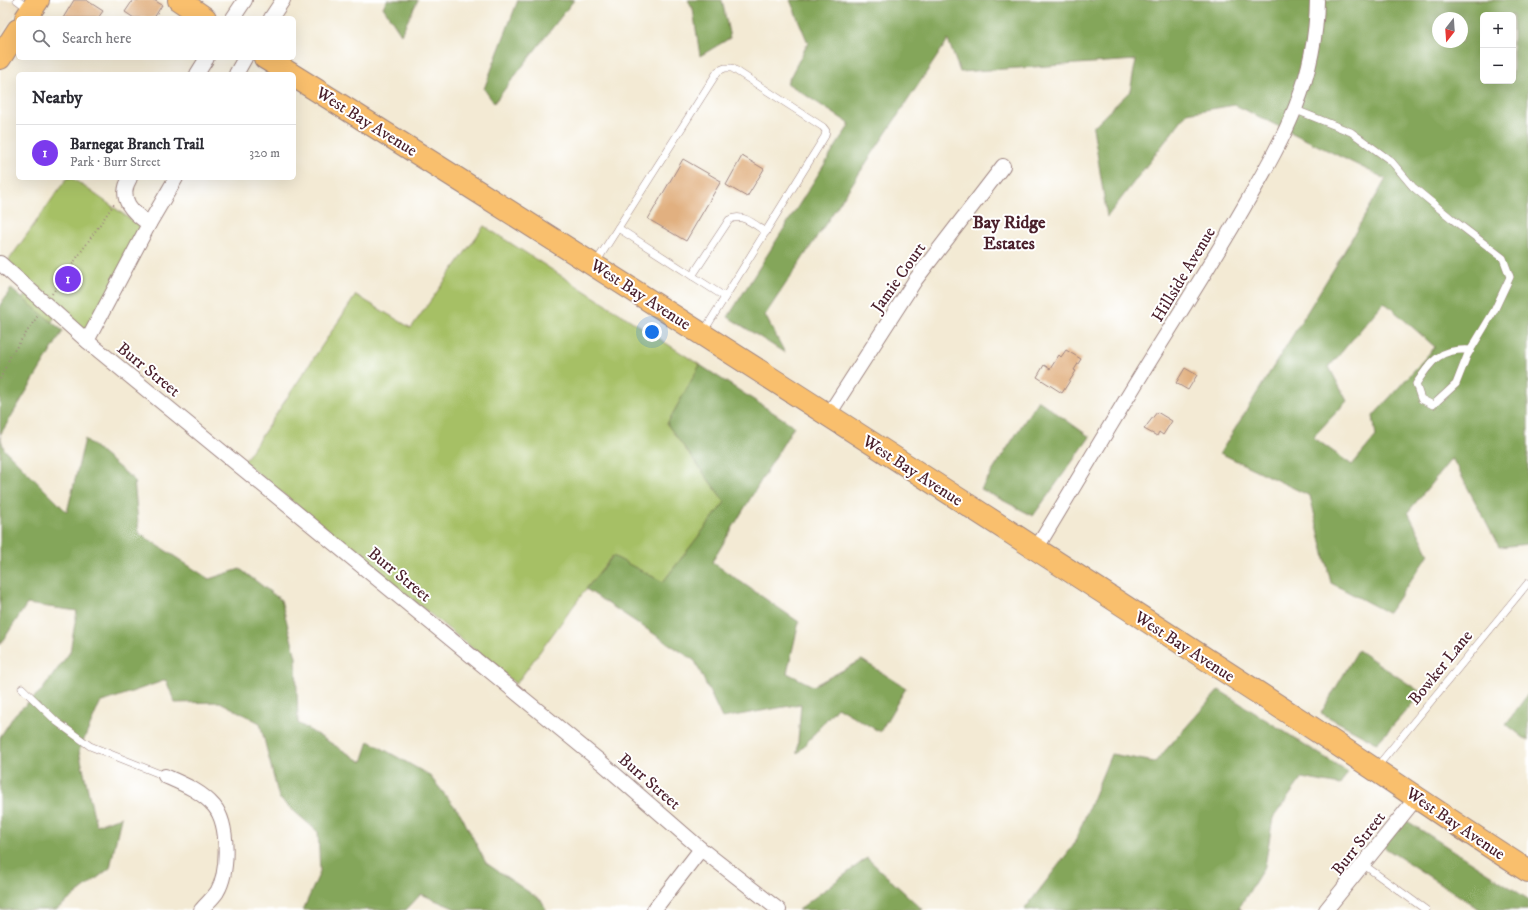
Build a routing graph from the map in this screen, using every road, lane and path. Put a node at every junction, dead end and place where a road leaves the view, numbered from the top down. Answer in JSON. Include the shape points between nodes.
{"nodes":[{"id":1,"x":179,"y":0,"type":"edge"},
{"id":2,"x":245,"y":0,"type":"edge"},
{"id":3,"x":283,"y":0,"type":"edge"},
{"id":4,"x":1317,"y":0,"type":"edge"},
{"id":5,"x":202,"y":16,"type":"edge"},
{"id":6,"x":234,"y":16,"type":"edge"},
{"id":7,"x":272,"y":16,"type":"edge"},
{"id":8,"x":16,"y":33,"type":"edge"},
{"id":9,"x":0,"y":58,"type":"edge"},
{"id":10,"x":206,"y":60,"type":"edge"},
{"id":11,"x":244,"y":60,"type":"edge"},
{"id":12,"x":268,"y":60,"type":"edge"},
{"id":13,"x":198,"y":72,"type":"edge"},
{"id":14,"x":237,"y":72,"type":"edge"},
{"id":15,"x":288,"y":72,"type":"edge"},
{"id":16,"x":296,"y":77,"type":"edge"},
{"id":17,"x":1296,"y":110,"type":"junction"},
{"id":18,"x":1003,"y":166,"type":"dead end"},
{"id":19,"x":175,"y":180,"type":"edge"},
{"id":20,"x":128,"y":183,"type":"edge"},
{"id":21,"x":149,"y":224,"type":"junction"},
{"id":22,"x":618,"y":228,"type":"junction"},
{"id":23,"x":766,"y":232,"type":"junction"},
{"id":24,"x":0,"y":263,"type":"edge"},
{"id":25,"x":595,"y":264,"type":"junction"},
{"id":26,"x":692,"y":276,"type":"junction"},
{"id":27,"x":725,"y":297,"type":"junction"},
{"id":28,"x":50,"y":298,"type":"dead end"},
{"id":29,"x":40,"y":313,"type":"dead end"},
{"id":30,"x":702,"y":333,"type":"junction"},
{"id":31,"x":87,"y":341,"type":"junction"},
{"id":32,"x":1471,"y":350,"type":"junction"},
{"id":33,"x":0,"y":379,"type":"edge"},
{"id":34,"x":829,"y":414,"type":"junction"},
{"id":35,"x":1036,"y":550,"type":"junction"},
{"id":36,"x":1528,"y":583,"type":"edge"},
{"id":37,"x":22,"y":688,"type":"dead end"},
{"id":38,"x":1375,"y":769,"type":"junction"},
{"id":39,"x":165,"y":776,"type":"joint"},
{"id":40,"x":1417,"y":797,"type":"junction"},
{"id":41,"x":701,"y":848,"type":"junction"},
{"id":42,"x":1364,"y":865,"type":"junction"},
{"id":43,"x":1528,"y":871,"type":"edge"},
{"id":44,"x":201,"y":910,"type":"edge"},
{"id":45,"x":654,"y":910,"type":"edge"},
{"id":46,"x":779,"y":910,"type":"edge"},
{"id":47,"x":1326,"y":910,"type":"edge"},
{"id":48,"x":1426,"y":910,"type":"edge"}],
"edges":[{"from":1,"to":5,"type":"main road"},
{"from":2,"to":6,"type":"street"},
{"from":3,"to":7,"type":"street"},
{"from":4,"to":17,"type":"street","name":"Hillside Avenue","via":[[1314,48]]},
{"from":8,"to":9,"type":"main road"},
{"from":10,"to":13,"type":"street"},
{"from":11,"to":14,"type":"street"},
{"from":12,"to":15,"type":"main road"},
{"from":16,"to":25,"type":"main road","name":"West Bay Avenue"},
{"from":17,"to":32,"type":"lane","via":[[1351,132],[1391,161],[1414,187],[1503,258],[1510,277],[1494,312]]},
{"from":17,"to":35,"type":"street","name":"Hillside Avenue","via":[[1280,143],[1201,280]]},
{"from":18,"to":34,"type":"street","name":"Jamie Court","via":[[916,280]]},
{"from":19,"to":21,"type":"street"},
{"from":20,"to":21,"type":"street","via":[[125,196],[128,204],[134,214]]},
{"from":20,"to":28,"type":"path"},
{"from":21,"to":31,"type":"street"},
{"from":22,"to":23,"type":"lane","via":[[718,71],[728,68],[763,87],[826,131],[824,140]]},
{"from":22,"to":25,"type":"lane"},
{"from":22,"to":26,"type":"lane"},
{"from":23,"to":26,"type":"lane","via":[[741,217],[734,217],[729,220]]},
{"from":23,"to":27,"type":"lane"},
{"from":24,"to":31,"type":"street","name":"Burr Street"},
{"from":25,"to":30,"type":"main road","name":"West Bay Avenue"},
{"from":26,"to":27,"type":"lane"},
{"from":27,"to":30,"type":"lane"},
{"from":29,"to":33,"type":"path","via":[[11,355]]},
{"from":30,"to":34,"type":"main road","name":"West Bay Avenue"},
{"from":31,"to":41,"type":"street","name":"Burr Street","via":[[596,758]]},
{"from":32,"to":32,"type":"lane","via":[[1456,384],[1433,405],[1420,399],[1416,384],[1430,362],[1454,349]]},
{"from":34,"to":35,"type":"main road","name":"West Bay Avenue"},
{"from":35,"to":38,"type":"main road","name":"West Bay Avenue"},
{"from":36,"to":38,"type":"lane","name":"Bowker Lane"},
{"from":37,"to":39,"type":"lane","via":[[57,722],[90,746]]},
{"from":38,"to":40,"type":"main road","name":"West Bay Avenue"},
{"from":39,"to":44,"type":"street","via":[[193,788],[215,807],[226,835],[225,866],[217,891]]},
{"from":40,"to":42,"type":"street","name":"Burr Street"},
{"from":40,"to":43,"type":"main road","name":"West Bay Avenue"},
{"from":41,"to":45,"type":"street"},
{"from":41,"to":46,"type":"street","name":"Burr Street"},
{"from":42,"to":47,"type":"street","name":"Burr Street"},
{"from":42,"to":48,"type":"lane"}]}
